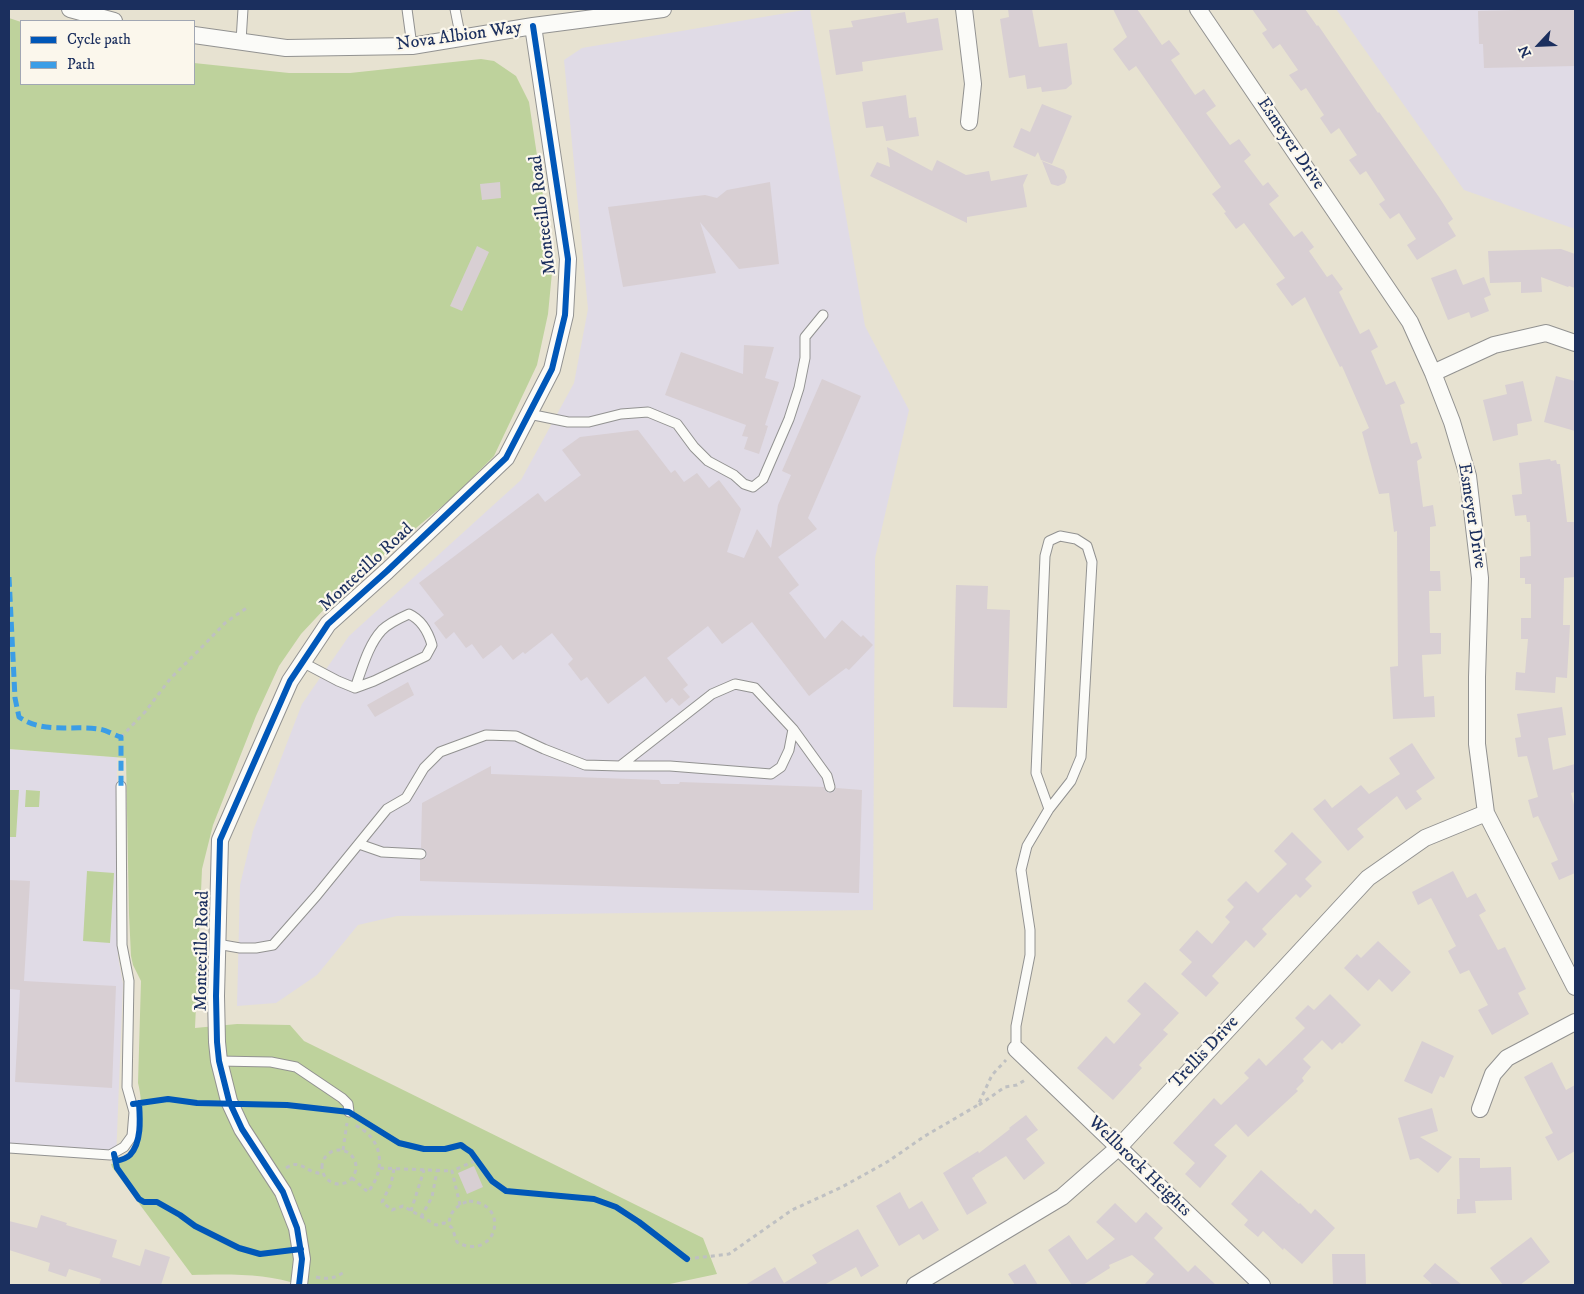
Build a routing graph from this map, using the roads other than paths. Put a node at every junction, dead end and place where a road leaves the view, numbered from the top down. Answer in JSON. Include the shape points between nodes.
{"nodes":[{"id":1,"x":70,"y":9,"type":"edge"},
{"id":2,"x":243,"y":9,"type":"edge"},
{"id":3,"x":407,"y":9,"type":"edge"},
{"id":4,"x":455,"y":9,"type":"edge"},
{"id":5,"x":663,"y":9,"type":"edge"},
{"id":6,"x":964,"y":9,"type":"edge"},
{"id":7,"x":1198,"y":9,"type":"edge"},
{"id":8,"x":595,"y":14,"type":"edge"},
{"id":9,"x":110,"y":20,"type":"edge"},
{"id":10,"x":533,"y":26,"type":"junction"},
{"id":11,"x":195,"y":35,"type":"edge"},
{"id":12,"x":461,"y":39,"type":"junction"},
{"id":13,"x":241,"y":41,"type":"junction"},
{"id":14,"x":412,"y":46,"type":"junction"},
{"id":15,"x":969,"y":122,"type":"dead end"},
{"id":16,"x":823,"y":315,"type":"dead end"},
{"id":17,"x":1575,"y":343,"type":"edge"},
{"id":18,"x":1433,"y":373,"type":"junction"},
{"id":19,"x":529,"y":414,"type":"junction"},
{"id":20,"x":302,"y":662,"type":"junction"},
{"id":21,"x":355,"y":688,"type":"junction"},
{"id":22,"x":793,"y":729,"type":"junction"},
{"id":23,"x":620,"y":766,"type":"junction"},
{"id":24,"x":121,"y":786,"type":"dead end"},
{"id":25,"x":830,"y":787,"type":"dead end"},
{"id":26,"x":1049,"y":809,"type":"junction"},
{"id":27,"x":1486,"y":813,"type":"junction"},
{"id":28,"x":359,"y":844,"type":"junction"},
{"id":29,"x":421,"y":854,"type":"dead end"},
{"id":30,"x":217,"y":944,"type":"junction"},
{"id":31,"x":1575,"y":987,"type":"edge"},
{"id":32,"x":1575,"y":1022,"type":"edge"},
{"id":33,"x":1016,"y":1049,"type":"joint"},
{"id":34,"x":219,"y":1061,"type":"junction"},
{"id":35,"x":1480,"y":1109,"type":"dead end"},
{"id":36,"x":349,"y":1112,"type":"road end"},
{"id":37,"x":1118,"y":1147,"type":"junction"},
{"id":38,"x":9,"y":1148,"type":"edge"},
{"id":39,"x":299,"y":1285,"type":"edge"},
{"id":40,"x":915,"y":1285,"type":"edge"},
{"id":41,"x":1262,"y":1285,"type":"edge"}],
"edges":[{"from":1,"to":9,"type":"street"},
{"from":2,"to":13,"type":"lane"},
{"from":3,"to":14,"type":"lane"},
{"from":4,"to":12,"type":"lane"},
{"from":5,"to":8,"type":"street","name":"Nova Albion Way"},
{"from":6,"to":15,"type":"street","via":[[973,84]]},
{"from":7,"to":18,"type":"street","name":"Esmeyer Drive","via":[[1410,322]]},
{"from":8,"to":10,"type":"street","name":"Nova Albion Way"},
{"from":10,"to":12,"type":"street","name":"Nova Albion Way"},
{"from":10,"to":19,"type":"street","name":"Montecillo Road","via":[[568,259],[565,315],[552,369]]},
{"from":11,"to":13,"type":"street","name":"Nova Albion Way"},
{"from":12,"to":14,"type":"street","name":"Nova Albion Way"},
{"from":13,"to":14,"type":"street","name":"Nova Albion Way","via":[[286,48]]},
{"from":16,"to":19,"type":"lane","via":[[805,337],[805,358],[790,419],[763,480],[753,487],[708,461],[677,424],[648,412],[588,422],[568,422]]},
{"from":17,"to":18,"type":"street","via":[[1546,333],[1494,345]]},
{"from":18,"to":27,"type":"street","name":"Esmeyer Drive","via":[[1468,476],[1480,578],[1477,744]]},
{"from":19,"to":20,"type":"street","name":"Montecillo Road","via":[[506,458],[328,624]]},
{"from":20,"to":21,"type":"lane"},
{"from":20,"to":30,"type":"street","name":"Montecillo Road","via":[[290,681],[220,840]]},
{"from":21,"to":21,"type":"lane","via":[[426,656],[432,644],[418,618],[409,614],[382,631],[370,650]]},
{"from":22,"to":23,"type":"lane","via":[[782,766],[771,774],[670,766]]},
{"from":22,"to":23,"type":"lane","via":[[755,688],[734,684],[712,694]]},
{"from":22,"to":25,"type":"lane","via":[[827,776]]},
{"from":23,"to":28,"type":"lane","via":[[585,764],[516,736],[486,735],[440,752],[424,768],[406,798],[387,810]]},
{"from":24,"to":38,"type":"lane","via":[[122,945],[129,981],[127,1087],[134,1112],[132,1136],[124,1148],[110,1155]]},
{"from":26,"to":26,"type":"lane","via":[[1071,781],[1081,757],[1092,562],[1087,546],[1076,539],[1060,536],[1049,541],[1045,556],[1036,754],[1036,773]]},
{"from":26,"to":33,"type":"lane","via":[[1027,846],[1021,870],[1030,930],[1030,955],[1016,1026]]},
{"from":27,"to":31,"type":"street","name":"Esmeyer Drive"},
{"from":27,"to":37,"type":"street","name":"Trellis Drive","via":[[1425,838],[1368,878]]},
{"from":28,"to":29,"type":"lane","via":[[382,852]]},
{"from":28,"to":30,"type":"lane","via":[[273,945],[240,948]]},
{"from":30,"to":34,"type":"street","name":"Montecillo Road"},
{"from":32,"to":35,"type":"street","via":[[1507,1058],[1493,1074]]},
{"from":33,"to":37,"type":"street","name":"Wellbrock Heights"},
{"from":34,"to":36,"type":"lane","via":[[272,1062],[296,1067],[342,1098],[348,1104]]},
{"from":34,"to":39,"type":"street","name":"Montecillo Road","via":[[229,1101],[242,1129],[283,1192],[297,1228],[302,1259]]},
{"from":37,"to":40,"type":"street","name":"Trellis Drive","via":[[1062,1197]]},
{"from":37,"to":41,"type":"street","name":"Wellbrock Heights"}]}
